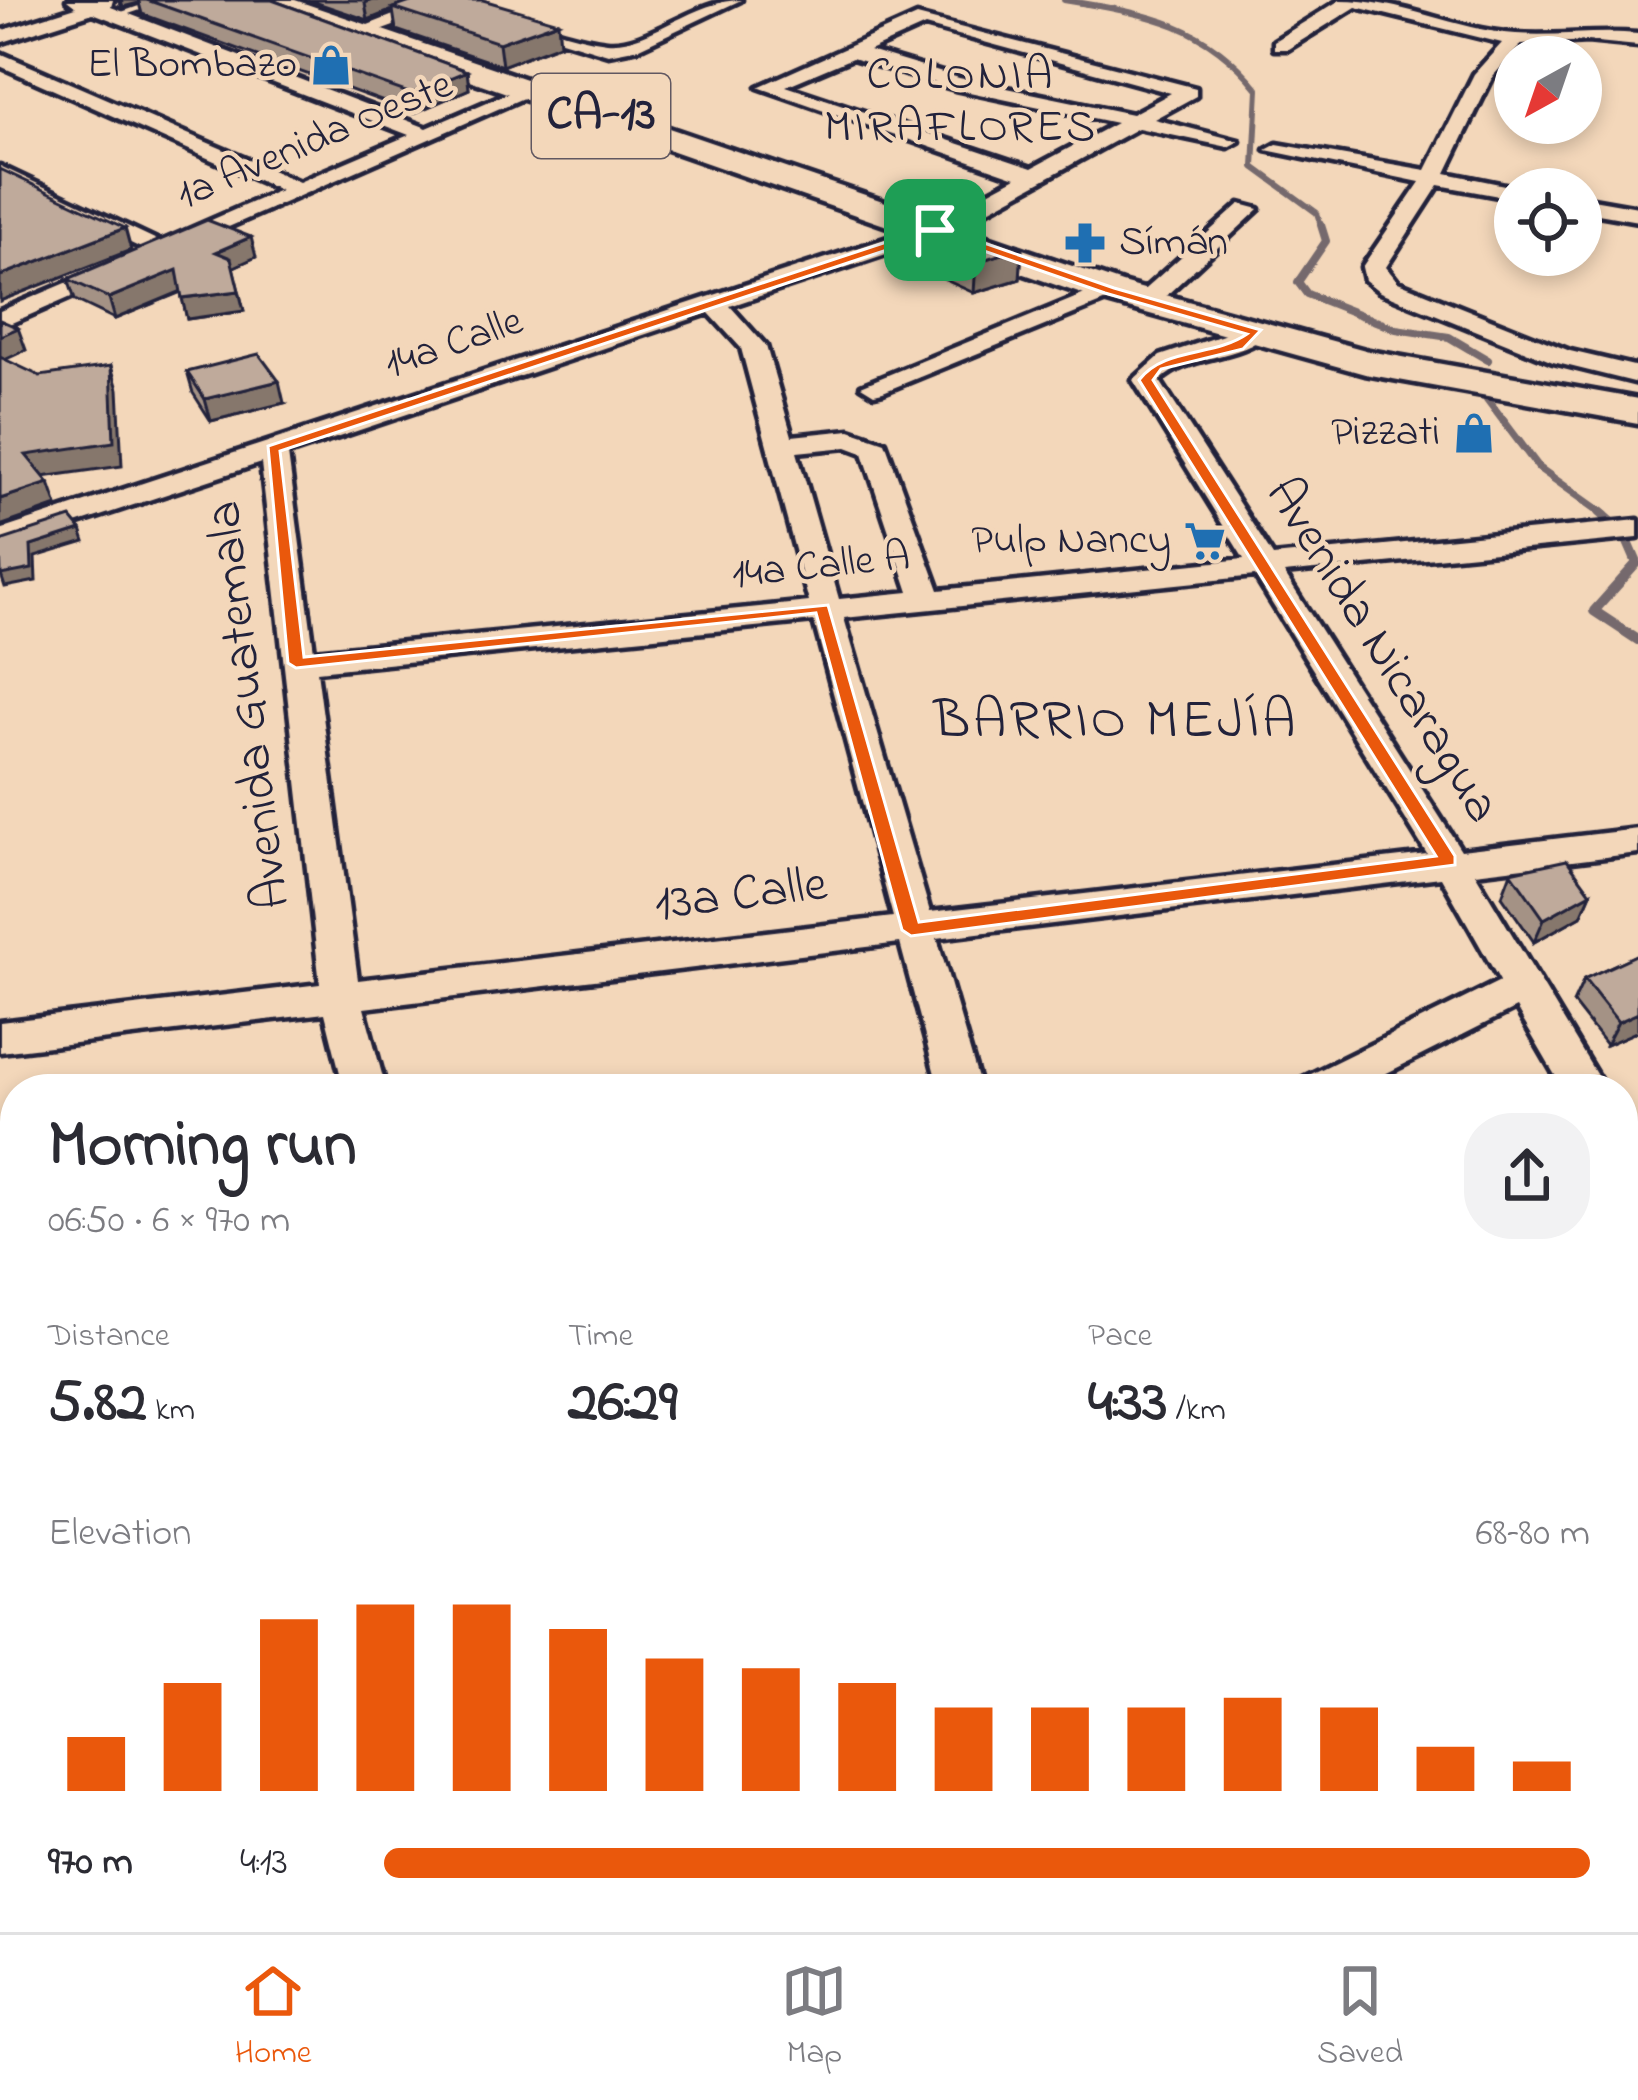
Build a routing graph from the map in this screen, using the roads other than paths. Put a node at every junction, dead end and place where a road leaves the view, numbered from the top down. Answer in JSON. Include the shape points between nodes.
{"nodes":[{"id":1,"x":165,"y":0,"type":"edge"},
{"id":2,"x":268,"y":0,"type":"edge"},
{"id":3,"x":448,"y":0,"type":"edge"},
{"id":4,"x":539,"y":0,"type":"edge"},
{"id":5,"x":732,"y":0,"type":"edge"},
{"id":6,"x":1353,"y":1,"type":"edge"},
{"id":7,"x":86,"y":3,"type":"edge"},
{"id":8,"x":117,"y":7,"type":"edge"},
{"id":9,"x":499,"y":16,"type":"junction"},
{"id":10,"x":359,"y":32,"type":"junction"},
{"id":11,"x":1498,"y":36,"type":"edge"},
{"id":12,"x":1602,"y":36,"type":"edge"},
{"id":13,"x":0,"y":37,"type":"edge"},
{"id":14,"x":1638,"y":40,"type":"edge"},
{"id":15,"x":1281,"y":45,"type":"dead end"},
{"id":16,"x":853,"y":52,"type":"junction"},
{"id":17,"x":0,"y":59,"type":"edge"},
{"id":18,"x":1494,"y":63,"type":"edge"},
{"id":19,"x":529,"y":91,"type":"junction"},
{"id":20,"x":1133,"y":123,"type":"junction"},
{"id":21,"x":427,"y":135,"type":"junction"},
{"id":22,"x":1228,"y":141,"type":"dead end"},
{"id":23,"x":1277,"y":151,"type":"dead end"},
{"id":24,"x":0,"y":173,"type":"edge"},
{"id":25,"x":1034,"y":176,"type":"junction"},
{"id":26,"x":1433,"y":178,"type":"junction"},
{"id":27,"x":1494,"y":188,"type":"edge"},
{"id":28,"x":298,"y":190,"type":"junction"},
{"id":29,"x":1602,"y":208,"type":"edge"},
{"id":30,"x":1248,"y":209,"type":"dead end"},
{"id":31,"x":1638,"y":214,"type":"edge"},
{"id":32,"x":935,"y":230,"type":"junction"},
{"id":33,"x":160,"y":250,"type":"junction"},
{"id":34,"x":1128,"y":296,"type":"junction"},
{"id":35,"x":711,"y":302,"type":"junction"},
{"id":36,"x":5,"y":313,"type":"edge"},
{"id":37,"x":1256,"y":332,"type":"junction"},
{"id":38,"x":1562,"y":357,"type":"junction"},
{"id":39,"x":1638,"y":375,"type":"edge"},
{"id":40,"x":874,"y":386,"type":"dead end"},
{"id":41,"x":1564,"y":399,"type":"junction"},
{"id":42,"x":1638,"y":411,"type":"edge"},
{"id":43,"x":778,"y":446,"type":"junction"},
{"id":44,"x":273,"y":448,"type":"junction"},
{"id":45,"x":1638,"y":529,"type":"edge"},
{"id":46,"x":0,"y":540,"type":"edge"},
{"id":47,"x":1264,"y":565,"type":"junction"},
{"id":48,"x":926,"y":598,"type":"junction"},
{"id":49,"x":823,"y":608,"type":"junction"},
{"id":50,"x":296,"y":663,"type":"junction"},
{"id":51,"x":1638,"y":841,"type":"edge"},
{"id":52,"x":1448,"y":860,"type":"junction"},
{"id":53,"x":911,"y":930,"type":"junction"},
{"id":54,"x":1525,"y":986,"type":"junction"},
{"id":55,"x":341,"y":998,"type":"junction"},
{"id":56,"x":0,"y":1037,"type":"edge"},
{"id":57,"x":361,"y":1074,"type":"edge"},
{"id":58,"x":955,"y":1074,"type":"edge"},
{"id":59,"x":1348,"y":1074,"type":"edge"},
{"id":60,"x":1575,"y":1074,"type":"edge"}],
"edges":[{"from":1,"to":8,"type":"lane"},
{"from":2,"to":10,"type":"main road","number":"CA-13"},
{"from":3,"to":9,"type":"street"},
{"from":3,"to":10,"type":"street"},
{"from":4,"to":9,"type":"street"},
{"from":5,"to":9,"type":"street","via":[[608,48]]},
{"from":6,"to":11,"type":"street"},
{"from":6,"to":15,"type":"street"},
{"from":7,"to":8,"type":"street"},
{"from":7,"to":13,"type":"street"},
{"from":8,"to":21,"type":"street"},
{"from":10,"to":19,"type":"main road","number":"CA-13"},
{"from":12,"to":14,"type":"street"},
{"from":16,"to":20,"type":"street"},
{"from":16,"to":20,"type":"street","name":"14a Calle","via":[[924,20],[1189,92]]},
{"from":16,"to":25,"type":"street","via":[[768,87]]},
{"from":17,"to":28,"type":"street"},
{"from":18,"to":26,"type":"street"},
{"from":19,"to":21,"type":"street","name":"1a Avenida Oeste"},
{"from":19,"to":32,"type":"main road","number":"CA-13"},
{"from":20,"to":22,"type":"street"},
{"from":20,"to":25,"type":"street","name":"14a Calle"},
{"from":21,"to":28,"type":"street","name":"1a Avenida Oeste"},
{"from":23,"to":26,"type":"street"},
{"from":24,"to":33,"type":"street"},
{"from":25,"to":32,"type":"street","name":"14a Calle"},
{"from":26,"to":27,"type":"street"},
{"from":26,"to":38,"type":"street","via":[[1374,267],[1377,279]]},
{"from":28,"to":33,"type":"street","name":"1a Avenida Oeste"},
{"from":29,"to":31,"type":"street"},
{"from":30,"to":34,"type":"street"},
{"from":32,"to":34,"type":"main road","number":"CA-13"},
{"from":32,"to":35,"type":"street","name":"14a Calle"},
{"from":33,"to":36,"type":"street","name":"1a Avenida Oeste"},
{"from":34,"to":37,"type":"main road","number":"CA-13"},
{"from":34,"to":40,"type":"street"},
{"from":35,"to":43,"type":"street","via":[[753,346]]},
{"from":35,"to":44,"type":"street","name":"14a Calle"},
{"from":37,"to":41,"type":"main road","number":"CA-13"},
{"from":37,"to":47,"type":"street","name":"Avenida Nicaragua","via":[[1238,346],[1156,367],[1146,380]]},
{"from":38,"to":39,"type":"street"},
{"from":38,"to":41,"type":"street"},
{"from":41,"to":42,"type":"main road","number":"CA-13"},
{"from":43,"to":48,"type":"street","via":[[850,438],[875,448]]},
{"from":43,"to":49,"type":"street"},
{"from":44,"to":46,"type":"street","name":"14a Calle"},
{"from":44,"to":50,"type":"street","name":"Avenida Guatemala"},
{"from":45,"to":47,"type":"street","name":"14a Calle A"},
{"from":47,"to":48,"type":"street","name":"14a Calle A"},
{"from":47,"to":52,"type":"street","name":"Avenida Nicaragua"},
{"from":48,"to":49,"type":"street","name":"14a Calle A"},
{"from":49,"to":50,"type":"street","name":"14a Calle A"},
{"from":49,"to":53,"type":"street"},
{"from":50,"to":55,"type":"street","name":"Avenida Guatemala"},
{"from":51,"to":52,"type":"street","name":"13a Calle"},
{"from":52,"to":53,"type":"street","name":"13a Calle"},
{"from":52,"to":54,"type":"street","name":"Avenida Nicaragua"},
{"from":53,"to":55,"type":"street","name":"13a Calle"},
{"from":53,"to":58,"type":"street"},
{"from":54,"to":59,"type":"street"},
{"from":54,"to":60,"type":"street","name":"Avenida Nicaragua"},
{"from":55,"to":56,"type":"street","name":"13a Calle"},
{"from":55,"to":57,"type":"street","name":"Avenida Guatemala"}]}
